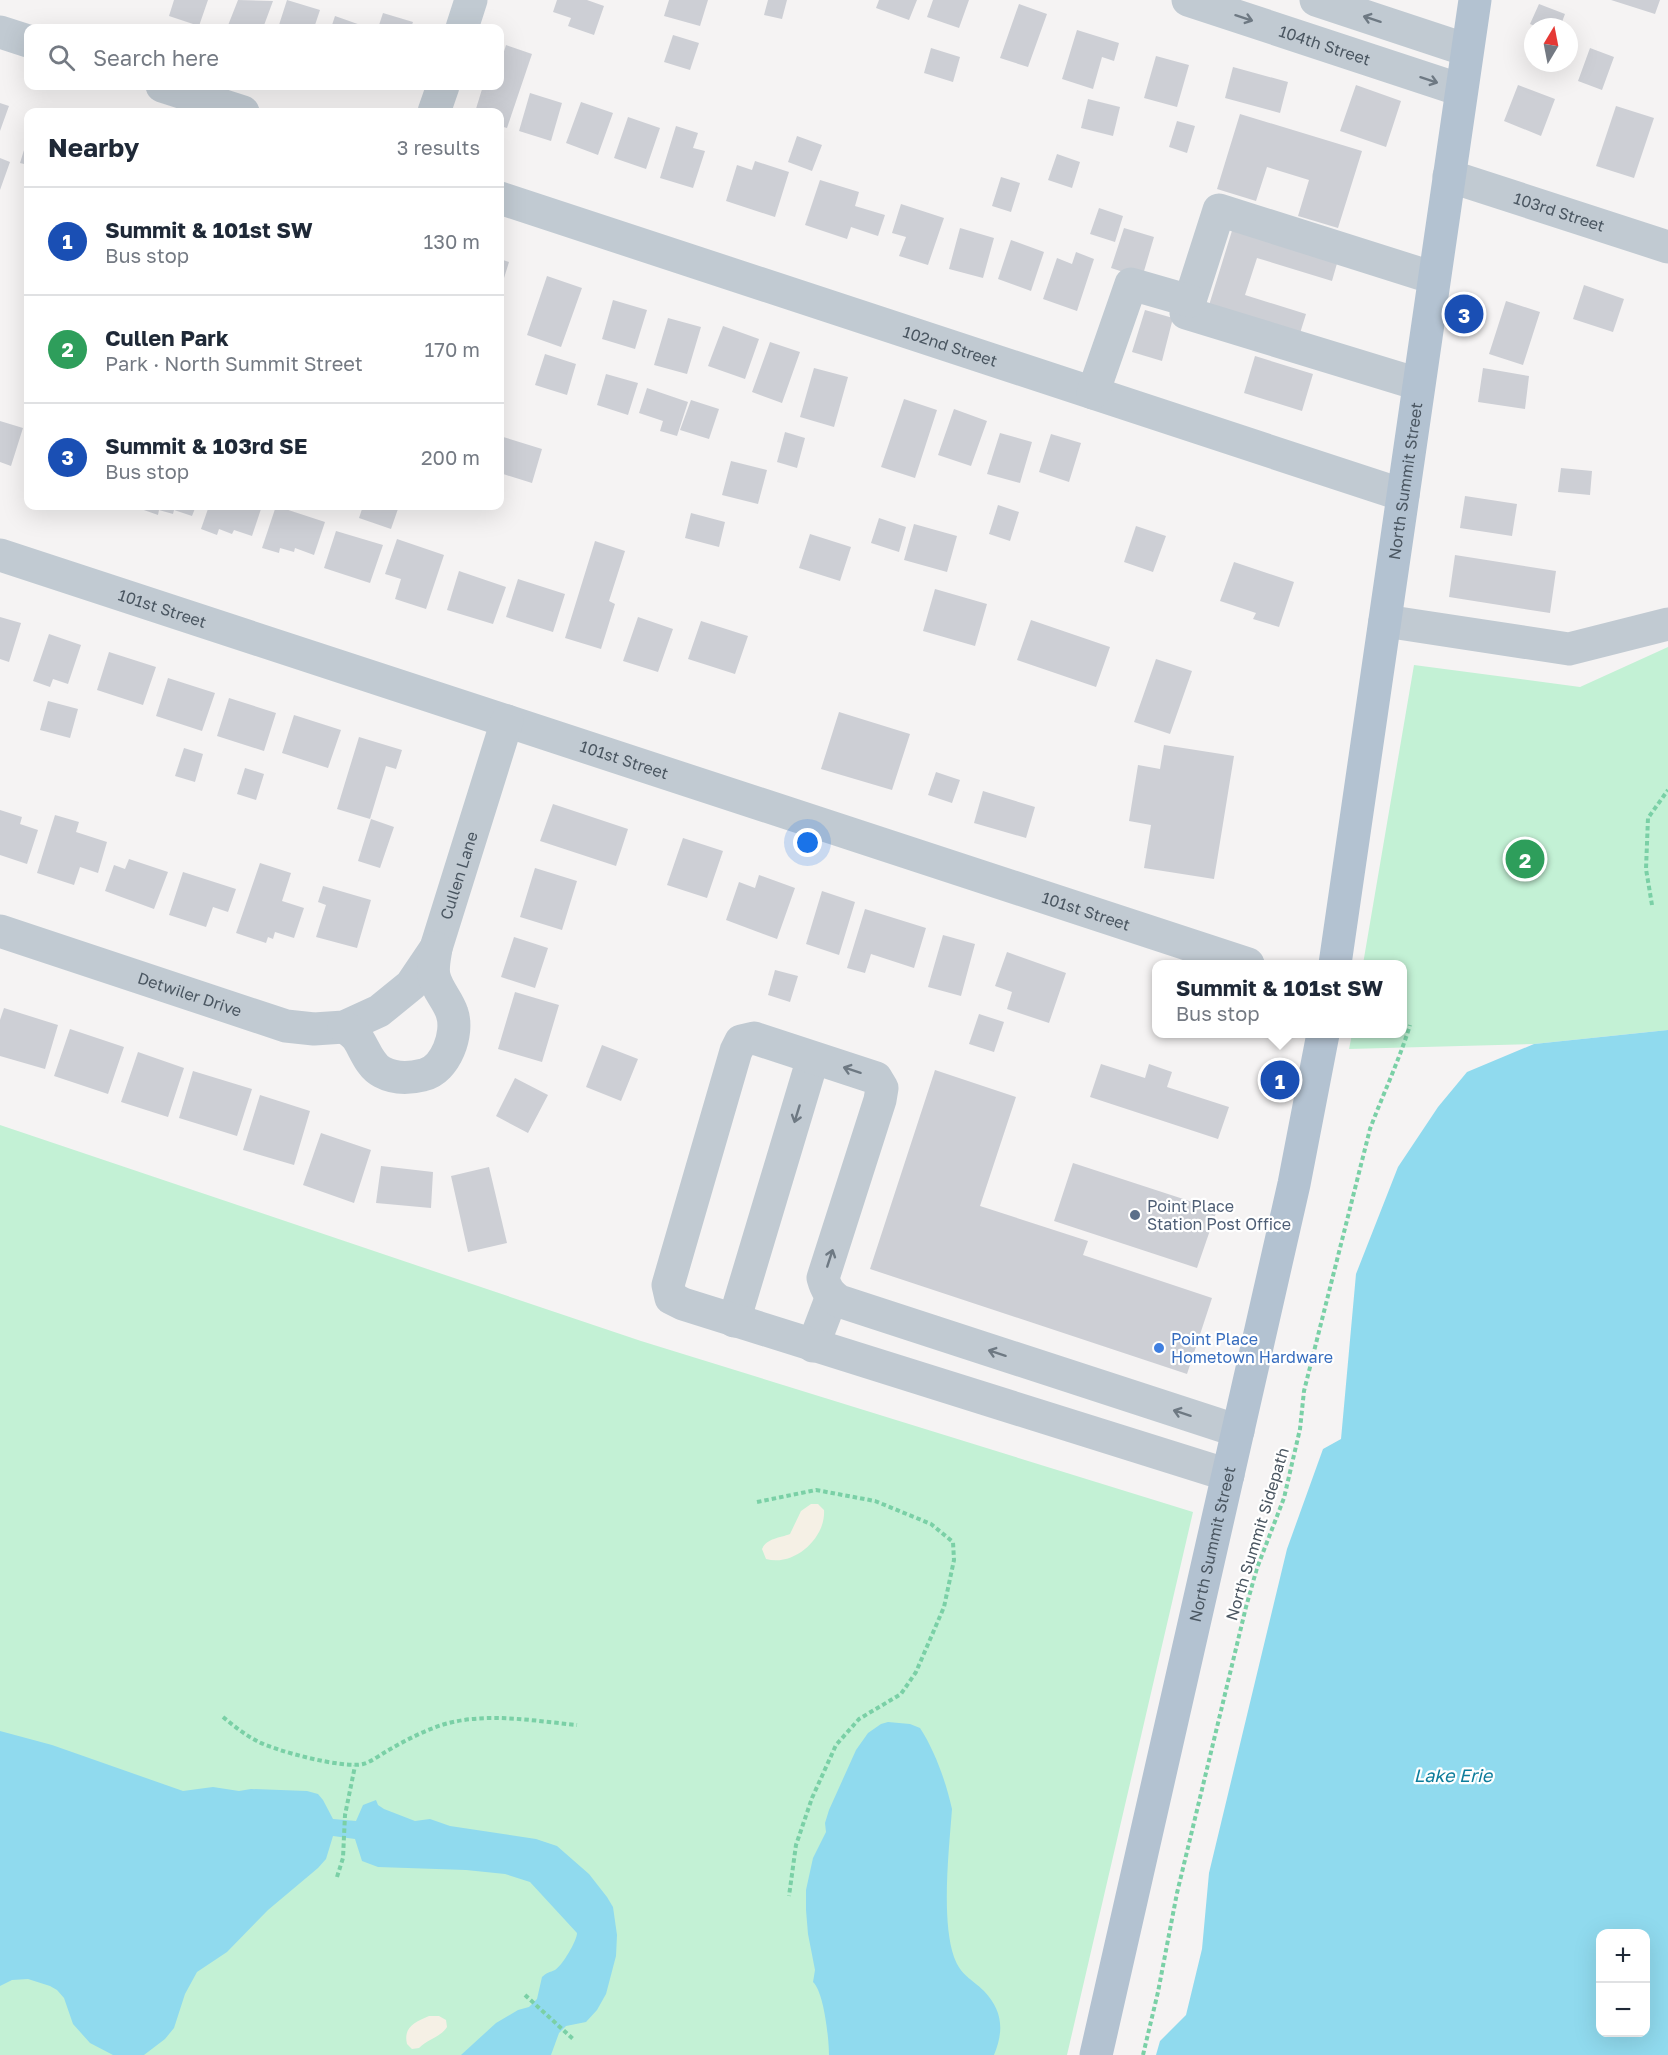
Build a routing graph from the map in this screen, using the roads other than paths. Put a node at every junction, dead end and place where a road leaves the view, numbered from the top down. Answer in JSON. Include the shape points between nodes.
{"nodes":[{"id":1,"x":471,"y":0,"type":"edge"},
{"id":2,"x":1188,"y":0,"type":"edge"},
{"id":3,"x":1316,"y":0,"type":"edge"},
{"id":4,"x":1475,"y":0,"type":"edge"},
{"id":5,"x":463,"y":24,"type":"edge"},
{"id":6,"x":0,"y":32,"type":"edge"},
{"id":7,"x":24,"y":40,"type":"edge"},
{"id":8,"x":1467,"y":50,"type":"junction"},
{"id":9,"x":174,"y":90,"type":"edge"},
{"id":10,"x":442,"y":90,"type":"edge"},
{"id":11,"x":1461,"y":90,"type":"junction"},
{"id":12,"x":231,"y":108,"type":"edge"},
{"id":13,"x":435,"y":108,"type":"edge"},
{"id":14,"x":1449,"y":176,"type":"junction"},
{"id":15,"x":504,"y":199,"type":"edge"},
{"id":16,"x":1668,"y":247,"type":"edge"},
{"id":17,"x":1434,"y":278,"type":"junction"},
{"id":18,"x":1190,"y":301,"type":"junction"},
{"id":19,"x":1418,"y":384,"type":"junction"},
{"id":20,"x":1093,"y":393,"type":"junction"},
{"id":21,"x":1402,"y":495,"type":"junction"},
{"id":22,"x":0,"y":555,"type":"edge"},
{"id":23,"x":1385,"y":621,"type":"junction"},
{"id":24,"x":1668,"y":624,"type":"edge"},
{"id":25,"x":507,"y":721,"type":"junction"},
{"id":26,"x":0,"y":931,"type":"edge"},
{"id":27,"x":436,"y":948,"type":"junction"},
{"id":28,"x":1236,"y":960,"type":"edge"},
{"id":29,"x":1336,"y":960,"type":"edge"},
{"id":30,"x":379,"y":1011,"type":"joint"},
{"id":31,"x":344,"y":1027,"type":"junction"},
{"id":32,"x":1322,"y":1038,"type":"edge"},
{"id":33,"x":813,"y":1058,"type":"junction"},
{"id":34,"x":832,"y":1296,"type":"junction"},
{"id":35,"x":734,"y":1321,"type":"junction"},
{"id":36,"x":813,"y":1346,"type":"junction"},
{"id":37,"x":1238,"y":1431,"type":"junction"},
{"id":38,"x":1228,"y":1475,"type":"junction"},
{"id":39,"x":1096,"y":2055,"type":"edge"}],
"edges":[{"from":1,"to":5,"type":"street"},
{"from":2,"to":11,"type":"street","name":"104th Street","one_way":true},
{"from":8,"to":3,"type":"street","one_way":true},
{"from":4,"to":8,"type":"main road","name":"North Summit Street"},
{"from":6,"to":7,"type":"street"},
{"from":8,"to":11,"type":"main road","name":"North Summit Street"},
{"from":9,"to":12,"type":"street"},
{"from":10,"to":13,"type":"street"},
{"from":11,"to":14,"type":"main road","name":"North Summit Street"},
{"from":14,"to":16,"type":"street","name":"103rd Street"},
{"from":14,"to":17,"type":"main road","name":"North Summit Street"},
{"from":15,"to":20,"type":"street","name":"102nd Street"},
{"from":17,"to":18,"type":"street","via":[[1219,210]]},
{"from":17,"to":19,"type":"main road","name":"North Summit Street"},
{"from":18,"to":19,"type":"street","via":[[1186,313]]},
{"from":18,"to":20,"type":"street","via":[[1131,284]]},
{"from":19,"to":21,"type":"main road","name":"North Summit Street"},
{"from":20,"to":21,"type":"street","name":"102nd Street"},
{"from":21,"to":23,"type":"main road","name":"North Summit Street"},
{"from":22,"to":25,"type":"street","name":"101st Street"},
{"from":23,"to":24,"type":"street","via":[[1569,650]]},
{"from":23,"to":29,"type":"main road","name":"North Summit Street"},
{"from":25,"to":27,"type":"street","name":"Cullen Lane"},
{"from":25,"to":28,"type":"street","name":"101st Street"},
{"from":26,"to":31,"type":"street","name":"Detwiler Drive","via":[[286,1026]]},
{"from":27,"to":30,"type":"street","name":"Cullen Lane","via":[[411,985]]},
{"from":27,"to":31,"type":"street","via":[[433,974],[452,1013],[454,1030],[450,1048],[440,1064],[427,1075],[406,1078],[382,1072],[357,1037]]},
{"from":30,"to":31,"type":"street","name":"Detwiler Drive"},
{"from":32,"to":37,"type":"main road","name":"North Summit Street"},
{"from":34,"to":33,"type":"street","one_way":true,"via":[[824,1278],[882,1088],[876,1078]]},
{"from":33,"to":35,"type":"street","one_way":true},
{"from":33,"to":35,"type":"street","via":[[754,1038],[741,1041],[736,1051],[668,1285],[671,1298]]},
{"from":34,"to":36,"type":"street"},
{"from":37,"to":34,"type":"street","one_way":true},
{"from":35,"to":36,"type":"street"},
{"from":36,"to":38,"type":"street"},
{"from":37,"to":38,"type":"main road","name":"North Summit Street"},
{"from":38,"to":39,"type":"main road","name":"North Summit Street"}]}
